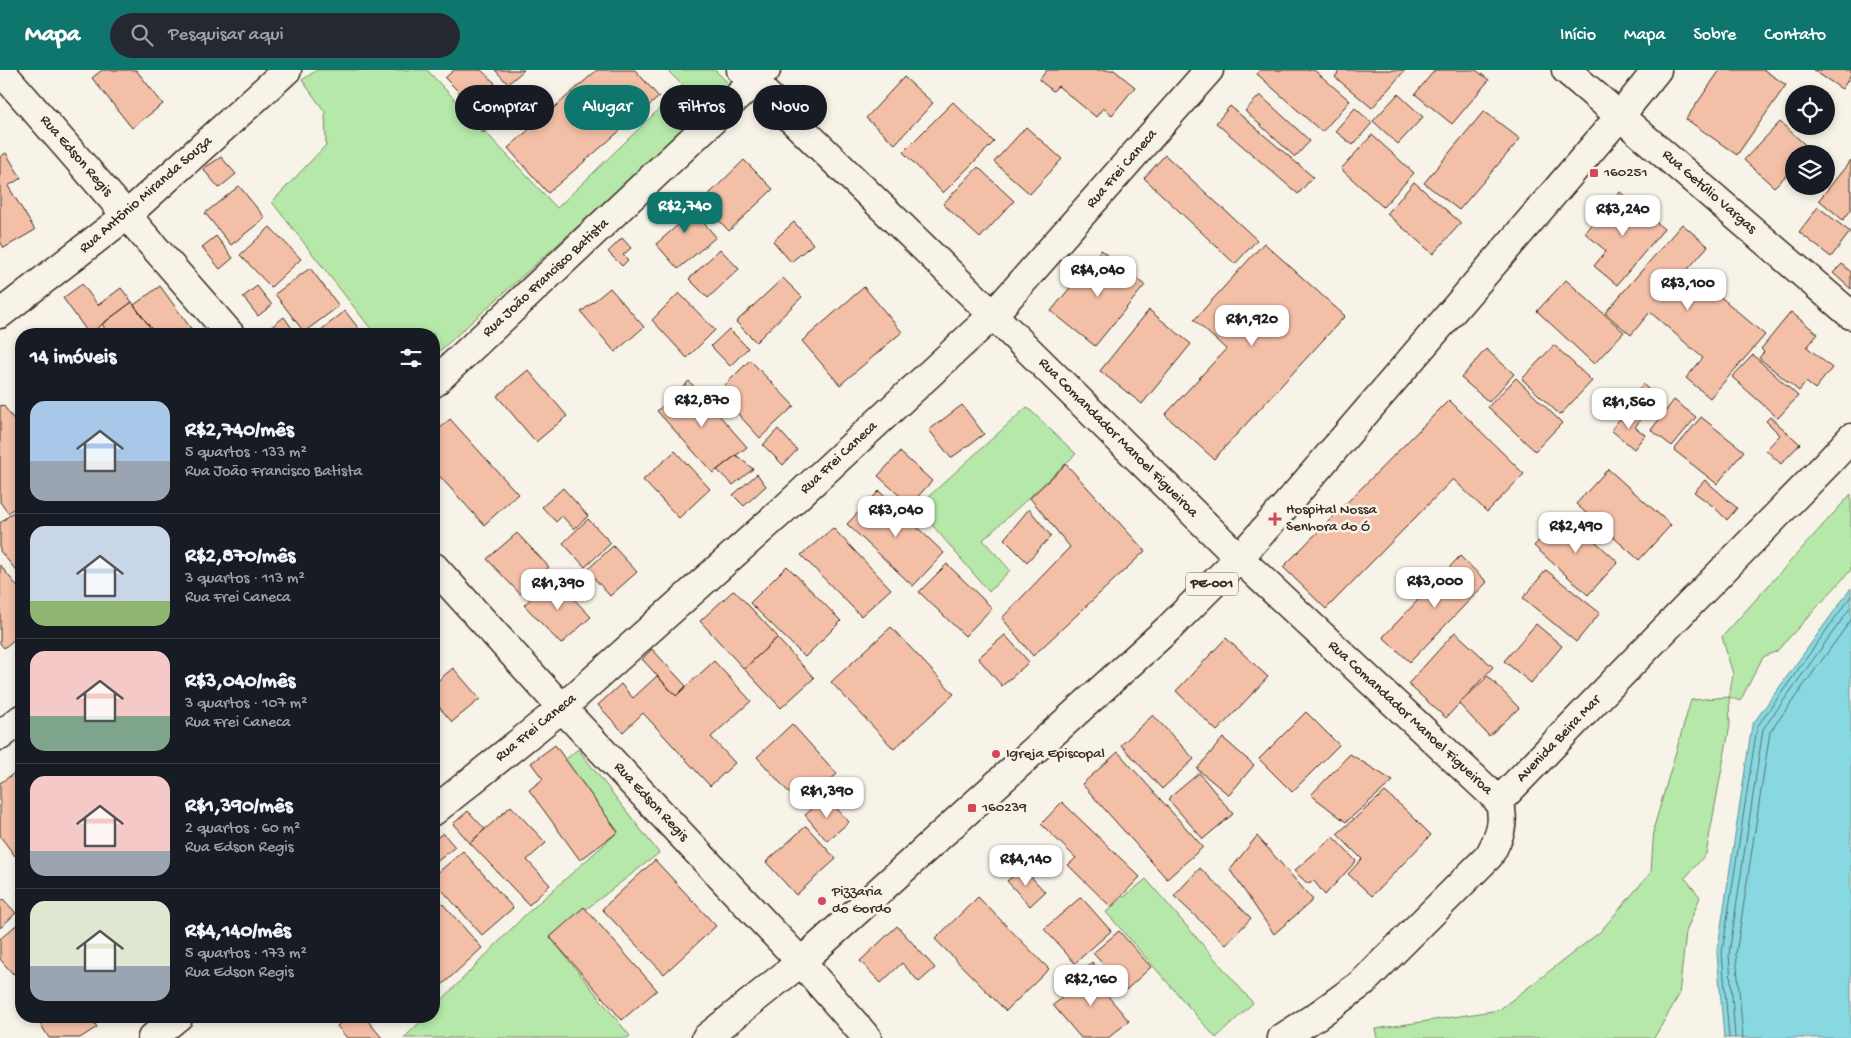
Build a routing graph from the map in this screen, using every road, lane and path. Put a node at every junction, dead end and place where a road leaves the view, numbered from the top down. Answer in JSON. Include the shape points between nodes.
{"nodes":[{"id":1,"x":0,"y":70,"type":"edge"},
{"id":2,"x":287,"y":70,"type":"edge"},
{"id":3,"x":1209,"y":70,"type":"edge"},
{"id":4,"x":1566,"y":70,"type":"edge"},
{"id":5,"x":1657,"y":70,"type":"edge"},
{"id":6,"x":754,"y":74,"type":"edge"},
{"id":7,"x":1620,"y":116,"type":"junction"},
{"id":8,"x":127,"y":215,"type":"junction"},
{"id":9,"x":0,"y":314,"type":"edge"},
{"id":10,"x":993,"y":315,"type":"junction"},
{"id":11,"x":1851,"y":315,"type":"edge"},
{"id":12,"x":225,"y":328,"type":"edge"},
{"id":13,"x":440,"y":377,"type":"edge"},
{"id":14,"x":1851,"y":438,"type":"edge"},
{"id":15,"x":1239,"y":558,"type":"junction"},
{"id":16,"x":440,"y":575,"type":"edge"},
{"id":17,"x":562,"y":708,"type":"junction"},
{"id":18,"x":15,"y":724,"type":"edge"},
{"id":19,"x":0,"y":736,"type":"edge"},
{"id":20,"x":1500,"y":801,"type":"junction"},
{"id":21,"x":440,"y":806,"type":"edge"},
{"id":22,"x":801,"y":962,"type":"junction"},
{"id":23,"x":170,"y":1023,"type":"edge"},
{"id":24,"x":152,"y":1038,"type":"edge"},
{"id":25,"x":706,"y":1038,"type":"edge"},
{"id":26,"x":867,"y":1038,"type":"edge"},
{"id":27,"x":1282,"y":1038,"type":"edge"}],
"edges":[{"from":1,"to":8,"type":"street","name":"Rua Edson Regis"},
{"from":2,"to":8,"type":"street","name":"Rua Antônio Miranda Souza"},
{"from":3,"to":10,"type":"street","name":"Rua Frei Caneca"},
{"from":4,"to":7,"type":"street","name":"Rua Getúlio Vargas"},
{"from":5,"to":7,"type":"street","number":"PE-001"},
{"from":6,"to":10,"type":"street","name":"Rua Comandador Manoel Figueiroa"},
{"from":6,"to":13,"type":"street","name":"Rua João Francisco Batista"},
{"from":7,"to":11,"type":"street","name":"Rua Getúlio Vargas"},
{"from":7,"to":15,"type":"street","number":"PE-001"},
{"from":8,"to":9,"type":"street","name":"Rua Antônio Miranda Souza"},
{"from":8,"to":12,"type":"street","name":"Rua Edson Regis"},
{"from":10,"to":15,"type":"street","name":"Rua Comandador Manoel Figueiroa"},
{"from":10,"to":17,"type":"street","name":"Rua Frei Caneca","via":[[782,511]]},
{"from":14,"to":20,"type":"street","name":"Avenida Beira Mar"},
{"from":15,"to":20,"type":"street","name":"Rua Comandador Manoel Figueiroa"},
{"from":15,"to":22,"type":"street","number":"PE-001","via":[[1170,627]]},
{"from":16,"to":17,"type":"street","name":"Rua Edson Regis"},
{"from":17,"to":21,"type":"street","name":"Rua Frei Caneca"},
{"from":17,"to":22,"type":"street","name":"Rua Edson Regis"},
{"from":18,"to":19,"type":"street"},
{"from":20,"to":27,"type":"street","via":[[1502,823],[1498,840],[1489,856],[1361,984]]},
{"from":22,"to":25,"type":"street","number":"PE-001"},
{"from":22,"to":26,"type":"street","name":"Rua Edson Regis"},
{"from":23,"to":24,"type":"street"}]}
